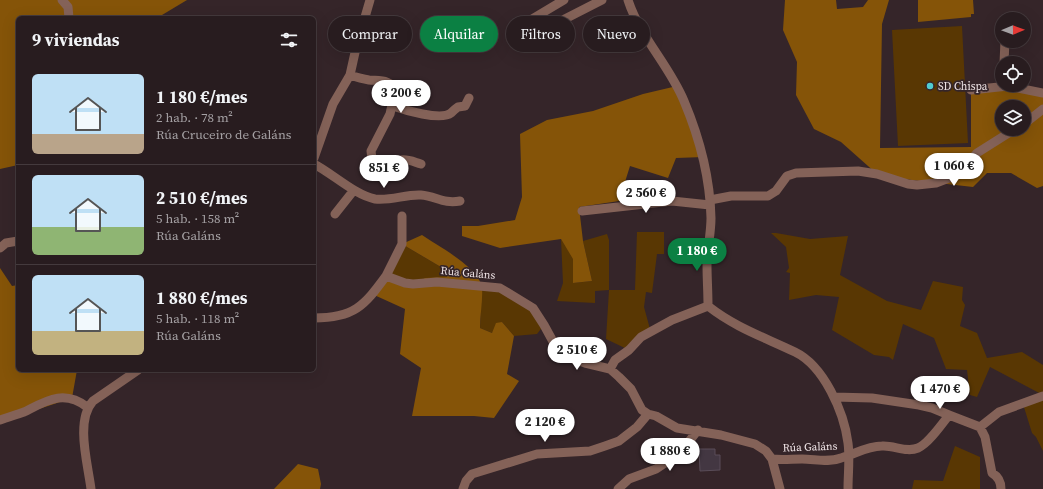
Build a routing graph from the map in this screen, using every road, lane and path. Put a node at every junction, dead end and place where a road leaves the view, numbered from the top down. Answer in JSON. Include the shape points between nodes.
{"nodes":[{"id":1,"x":62,"y":0,"type":"edge"},
{"id":2,"x":370,"y":0,"type":"edge"},
{"id":3,"x":564,"y":0,"type":"edge"},
{"id":4,"x":602,"y":0,"type":"edge"},
{"id":5,"x":628,"y":0,"type":"edge"},
{"id":6,"x":69,"y":16,"type":"edge"},
{"id":7,"x":537,"y":16,"type":"edge"},
{"id":8,"x":571,"y":16,"type":"edge"},
{"id":9,"x":350,"y":75,"type":"junction"},
{"id":10,"x":995,"y":87,"type":"edge"},
{"id":11,"x":971,"y":90,"type":"dead end"},
{"id":12,"x":1031,"y":91,"type":"edge"},
{"id":13,"x":1043,"y":93,"type":"edge"},
{"id":14,"x":469,"y":98,"type":"dead end"},
{"id":15,"x":392,"y":106,"type":"junction"},
{"id":16,"x":1043,"y":109,"type":"edge"},
{"id":17,"x":1031,"y":118,"type":"edge"},
{"id":18,"x":1003,"y":136,"type":"edge"},
{"id":19,"x":316,"y":152,"type":"edge"},
{"id":20,"x":420,"y":164,"type":"dead end"},
{"id":21,"x":316,"y":165,"type":"edge"},
{"id":22,"x":354,"y":190,"type":"junction"},
{"id":23,"x":460,"y":201,"type":"dead end"},
{"id":24,"x":710,"y":202,"type":"junction"},
{"id":25,"x":582,"y":211,"type":"dead end"},
{"id":26,"x":335,"y":214,"type":"dead end"},
{"id":27,"x":402,"y":216,"type":"dead end"},
{"id":28,"x":16,"y":241,"type":"edge"},
{"id":29,"x":0,"y":248,"type":"edge"},
{"id":30,"x":386,"y":276,"type":"junction"},
{"id":31,"x":708,"y":306,"type":"junction"},
{"id":32,"x":316,"y":318,"type":"edge"},
{"id":33,"x":610,"y":369,"type":"junction"},
{"id":34,"x":135,"y":372,"type":"edge"},
{"id":35,"x":1043,"y":396,"type":"edge"},
{"id":36,"x":834,"y":397,"type":"junction"},
{"id":37,"x":87,"y":407,"type":"junction"},
{"id":38,"x":648,"y":414,"type":"junction"},
{"id":39,"x":949,"y":415,"type":"junction"},
{"id":40,"x":0,"y":420,"type":"edge"},
{"id":41,"x":980,"y":427,"type":"junction"},
{"id":42,"x":698,"y":430,"type":"junction"},
{"id":43,"x":848,"y":456,"type":"junction"},
{"id":44,"x":772,"y":459,"type":"junction"},
{"id":45,"x":91,"y":489,"type":"edge"},
{"id":46,"x":463,"y":489,"type":"edge"},
{"id":47,"x":618,"y":489,"type":"edge"},
{"id":48,"x":780,"y":489,"type":"edge"},
{"id":49,"x":848,"y":489,"type":"edge"},
{"id":50,"x":1001,"y":489,"type":"edge"}],
"edges":[{"from":1,"to":6,"type":"street","via":[[68,7]]},
{"from":2,"to":9,"type":"street"},
{"from":3,"to":7,"type":"street"},
{"from":4,"to":8,"type":"street"},
{"from":5,"to":24,"type":"street","via":[[636,19],[677,86],[698,135],[704,157]]},
{"from":9,"to":15,"type":"street","via":[[391,84],[395,91]]},
{"from":9,"to":19,"type":"street","via":[[333,104]]},
{"from":10,"to":11,"type":"street"},
{"from":12,"to":13,"type":"street"},
{"from":14,"to":15,"type":"street","via":[[465,106],[445,115],[425,115]]},
{"from":15,"to":20,"type":"street","via":[[385,125],[372,147],[371,156],[378,164],[383,165],[404,160]]},
{"from":16,"to":17,"type":"street"},
{"from":18,"to":24,"type":"street","via":[[976,153],[972,160],[949,178],[936,183],[908,184],[858,171],[796,173],[787,176],[776,191],[768,196],[731,196]]},
{"from":21,"to":22,"type":"street"},
{"from":22,"to":23,"type":"street","via":[[374,199],[419,195],[450,203]]},
{"from":22,"to":26,"type":"street"},
{"from":24,"to":25,"type":"street","via":[[672,201]]},
{"from":24,"to":31,"type":"street"},
{"from":27,"to":30,"type":"street","via":[[402,244]]},
{"from":28,"to":29,"type":"street","via":[[6,243]]},
{"from":30,"to":32,"type":"street","via":[[360,307],[347,314]]},
{"from":30,"to":33,"type":"street","name":"Rúa Galáns","via":[[413,284],[438,282],[500,288],[533,308],[564,356]]},
{"from":31,"to":33,"type":"street","via":[[650,331],[615,360]]},
{"from":31,"to":36,"type":"street","via":[[724,318],[768,341],[796,352],[811,363]]},
{"from":33,"to":38,"type":"street","name":"Rúa Galáns","via":[[631,389],[642,410]]},
{"from":34,"to":37,"type":"street"},
{"from":35,"to":41,"type":"street","via":[[1000,412]]},
{"from":36,"to":39,"type":"street","via":[[872,398],[919,405]]},
{"from":36,"to":43,"type":"street","via":[[846,433]]},
{"from":37,"to":40,"type":"street","via":[[79,400],[61,397]]},
{"from":37,"to":45,"type":"street","via":[[84,428]]},
{"from":38,"to":42,"type":"street","name":"Rúa Galáns","via":[[677,428]]},
{"from":38,"to":46,"type":"street","via":[[637,427],[619,441],[590,451],[537,454],[472,474]]},
{"from":39,"to":41,"type":"street"},
{"from":39,"to":43,"type":"street","name":"Rúa Galáns","via":[[916,449],[882,446],[868,448]]},
{"from":41,"to":50,"type":"street","via":[[985,437],[992,473],[997,476]]},
{"from":42,"to":44,"type":"street","name":"Rúa Galáns","via":[[755,444],[766,451]]},
{"from":42,"to":47,"type":"street","via":[[678,454],[656,469],[629,479]]},
{"from":43,"to":44,"type":"street","name":"Rúa Galáns","via":[[827,461]]},
{"from":43,"to":49,"type":"street"},
{"from":44,"to":48,"type":"street","name":"Rúa Galáns"}]}
